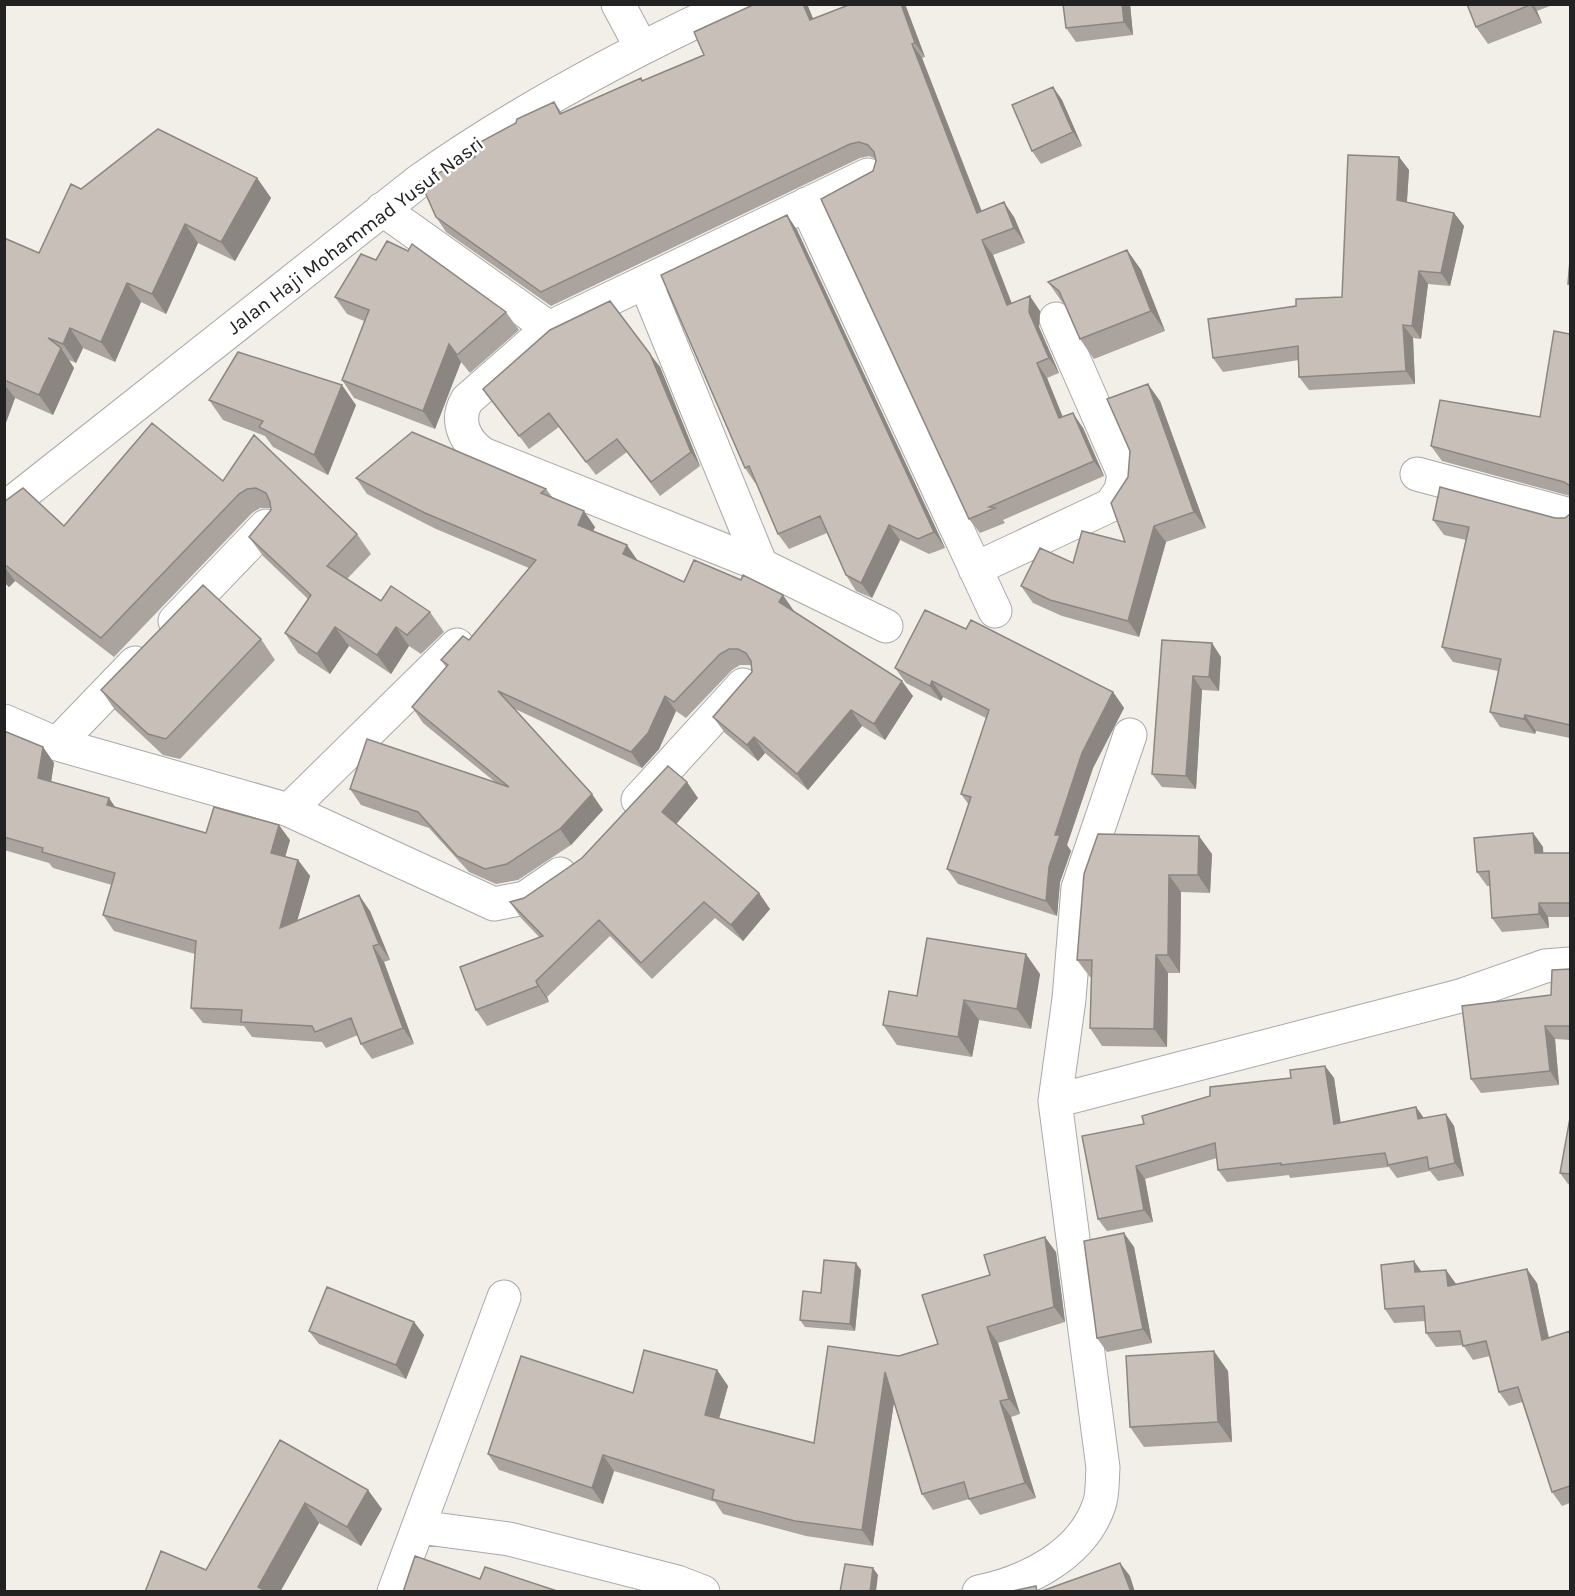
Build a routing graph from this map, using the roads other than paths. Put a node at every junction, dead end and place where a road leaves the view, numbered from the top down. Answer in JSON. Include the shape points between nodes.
{"nodes":[{"id":1,"x":618,"y":4,"type":"edge"},
{"id":2,"x":733,"y":4,"type":"edge"},
{"id":3,"x":641,"y":46,"type":"junction"},
{"id":4,"x":868,"y":175,"type":"edge"},
{"id":5,"x":806,"y":204,"type":"junction"},
{"id":6,"x":382,"y":209,"type":"junction"},
{"id":7,"x":646,"y":284,"type":"junction"},
{"id":8,"x":1056,"y":320,"type":"dead end"},
{"id":9,"x":549,"y":328,"type":"junction"},
{"id":10,"x":1417,"y":474,"type":"dead end"},
{"id":11,"x":4,"y":509,"type":"edge"},
{"id":12,"x":1570,"y":515,"type":"edge"},
{"id":13,"x":266,"y":526,"type":"edge"},
{"id":14,"x":761,"y":565,"type":"junction"},
{"id":15,"x":975,"y":569,"type":"junction"},
{"id":16,"x":995,"y":611,"type":"dead end"},
{"id":17,"x":886,"y":626,"type":"dead end"},
{"id":18,"x":457,"y":645,"type":"edge"},
{"id":19,"x":745,"y":683,"type":"edge"},
{"id":20,"x":4,"y":721,"type":"edge"},
{"id":21,"x":1130,"y":735,"type":"dead end"},
{"id":22,"x":57,"y":744,"type":"junction"},
{"id":23,"x":288,"y":810,"type":"junction"},
{"id":24,"x":616,"y":824,"type":"edge"},
{"id":25,"x":583,"y":859,"type":"edge"},
{"id":26,"x":1570,"y":964,"type":"edge"},
{"id":27,"x":1055,"y":1101,"type":"junction"},
{"id":28,"x":504,"y":1297,"type":"dead end"},
{"id":29,"x":419,"y":1527,"type":"junction"},
{"id":30,"x":394,"y":1592,"type":"edge"},
{"id":31,"x":703,"y":1592,"type":"edge"},
{"id":32,"x":979,"y":1592,"type":"edge"}],
"edges":[{"from":1,"to":3,"type":"street"},
{"from":2,"to":3,"type":"street","name":"Jalan Haji Mohammad Yusuf Nasri"},
{"from":3,"to":6,"type":"street","name":"Jalan Haji Mohammad Yusuf Nasri","via":[[483,136]]},
{"from":4,"to":5,"type":"street"},
{"from":5,"to":7,"type":"street"},
{"from":5,"to":15,"type":"street"},
{"from":6,"to":9,"type":"street"},
{"from":6,"to":11,"type":"street","name":"Jalan Haji Mohammad Yusuf Nasri"},
{"from":7,"to":9,"type":"street"},
{"from":7,"to":14,"type":"street"},
{"from":8,"to":15,"type":"street","via":[[1124,474],[1121,490],[1111,505]]},
{"from":9,"to":14,"type":"street","via":[[467,399],[461,422],[472,447]]},
{"from":10,"to":12,"type":"street"},
{"from":13,"to":22,"type":"street"},
{"from":14,"to":17,"type":"street"},
{"from":15,"to":16,"type":"street"},
{"from":18,"to":23,"type":"street"},
{"from":19,"to":24,"type":"street"},
{"from":20,"to":22,"type":"street"},
{"from":21,"to":27,"type":"street","via":[[1078,888]]},
{"from":22,"to":23,"type":"street"},
{"from":23,"to":25,"type":"street","via":[[494,904],[525,898]]},
{"from":26,"to":27,"type":"street","via":[[1545,966],[1460,996]]},
{"from":27,"to":32,"type":"street","via":[[1103,1468],[1100,1505],[1081,1537],[1048,1567]]},
{"from":28,"to":29,"type":"street"},
{"from":29,"to":30,"type":"street"},
{"from":29,"to":31,"type":"street","via":[[509,1539]]}]}
